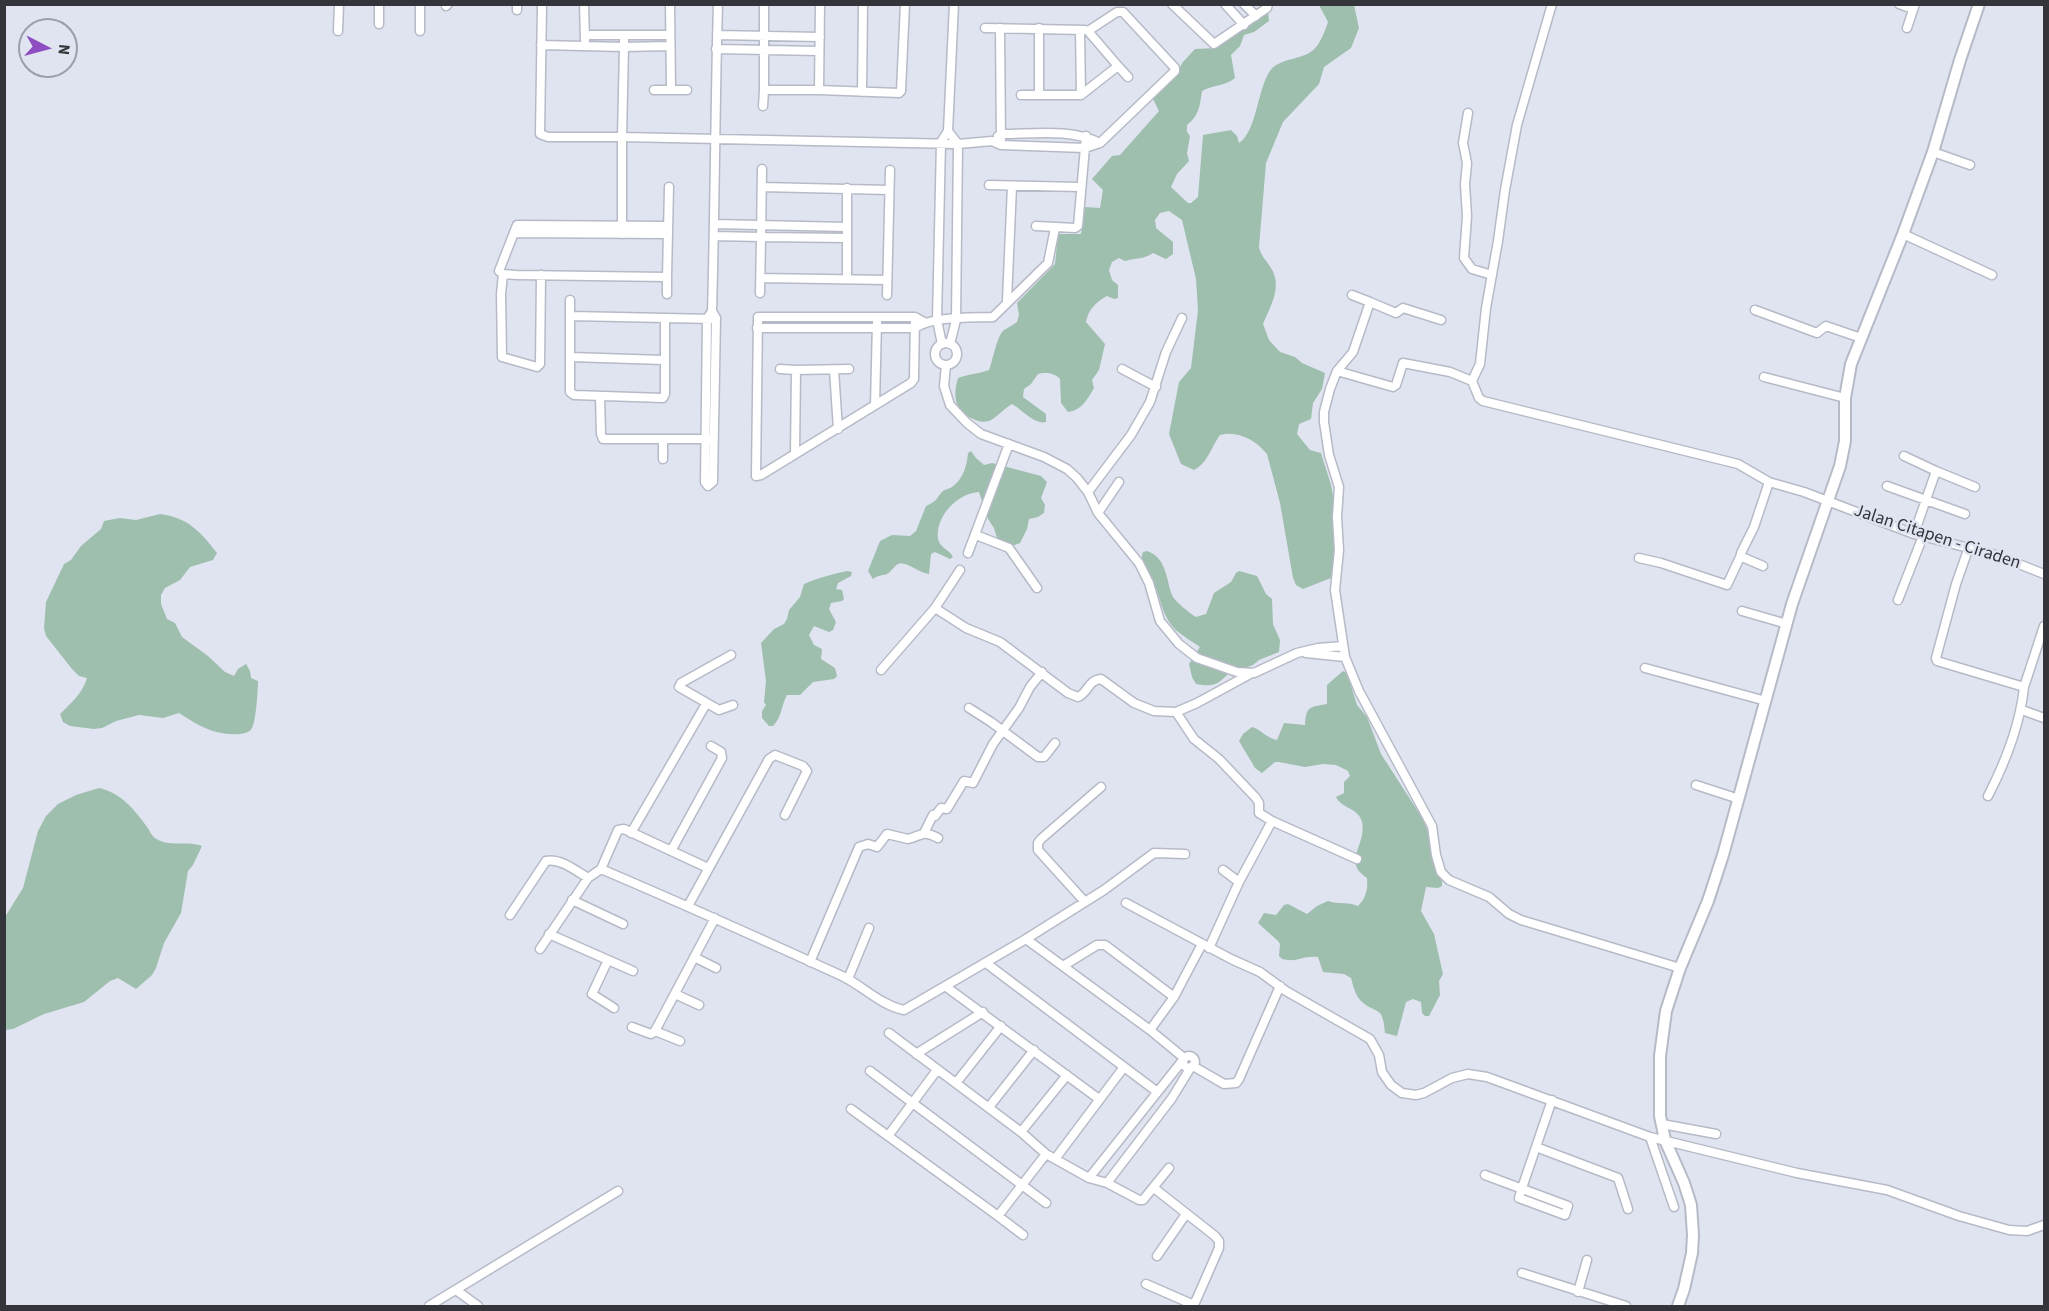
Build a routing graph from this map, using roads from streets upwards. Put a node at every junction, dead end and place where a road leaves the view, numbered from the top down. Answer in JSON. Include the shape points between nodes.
{"nodes":[{"id":1,"x":339,"y":4,"type":"edge"},
{"id":2,"x":379,"y":4,"type":"edge"},
{"id":3,"x":420,"y":4,"type":"edge"},
{"id":4,"x":542,"y":4,"type":"edge"},
{"id":5,"x":584,"y":4,"type":"edge"},
{"id":6,"x":670,"y":4,"type":"edge"},
{"id":7,"x":718,"y":4,"type":"edge"},
{"id":8,"x":764,"y":4,"type":"edge"},
{"id":9,"x":820,"y":4,"type":"edge"},
{"id":10,"x":863,"y":4,"type":"edge"},
{"id":11,"x":906,"y":4,"type":"edge"},
{"id":12,"x":954,"y":4,"type":"edge"},
{"id":13,"x":1172,"y":4,"type":"edge"},
{"id":14,"x":1225,"y":4,"type":"edge"},
{"id":15,"x":1244,"y":4,"type":"edge"},
{"id":16,"x":1268,"y":4,"type":"edge"},
{"id":17,"x":1552,"y":4,"type":"edge"},
{"id":18,"x":1899,"y":4,"type":"edge"},
{"id":19,"x":1979,"y":4,"type":"edge"},
{"id":20,"x":1914,"y":7,"type":"edge"},
{"id":21,"x":1256,"y":16,"type":"junction"},
{"id":22,"x":379,"y":24,"type":"dead end"},
{"id":23,"x":1245,"y":25,"type":"junction"},
{"id":24,"x":985,"y":28,"type":"dead end"},
{"id":25,"x":1000,"y":28,"type":"junction"},
{"id":26,"x":1039,"y":28,"type":"junction"},
{"id":27,"x":1907,"y":28,"type":"dead end"},
{"id":28,"x":1084,"y":30,"type":"junction"},
{"id":29,"x":338,"y":31,"type":"dead end"},
{"id":30,"x":420,"y":31,"type":"dead end"},
{"id":31,"x":585,"y":35,"type":"junction"},
{"id":32,"x":669,"y":35,"type":"junction"},
{"id":33,"x":717,"y":35,"type":"junction"},
{"id":34,"x":624,"y":36,"type":"junction"},
{"id":35,"x":764,"y":36,"type":"junction"},
{"id":36,"x":820,"y":37,"type":"junction"},
{"id":37,"x":541,"y":45,"type":"junction"},
{"id":38,"x":585,"y":46,"type":"junction"},
{"id":39,"x":669,"y":46,"type":"junction"},
{"id":40,"x":624,"y":47,"type":"junction"},
{"id":41,"x":716,"y":48,"type":"junction"},
{"id":42,"x":764,"y":50,"type":"junction"},
{"id":43,"x":819,"y":51,"type":"junction"},
{"id":44,"x":1118,"y":66,"type":"junction"},
{"id":45,"x":1128,"y":77,"type":"dead end"},
{"id":46,"x":654,"y":90,"type":"dead end"},
{"id":47,"x":671,"y":90,"type":"junction"},
{"id":48,"x":687,"y":90,"type":"dead end"},
{"id":49,"x":764,"y":90,"type":"junction"},
{"id":50,"x":819,"y":90,"type":"junction"},
{"id":51,"x":862,"y":92,"type":"junction"},
{"id":52,"x":1021,"y":94,"type":"dead end"},
{"id":53,"x":1039,"y":94,"type":"junction"},
{"id":54,"x":1081,"y":95,"type":"junction"},
{"id":55,"x":763,"y":106,"type":"dead end"},
{"id":56,"x":1468,"y":113,"type":"dead end"},
{"id":57,"x":948,"y":131,"type":"junction"},
{"id":58,"x":1001,"y":134,"type":"junction"},
{"id":59,"x":1086,"y":136,"type":"junction"},
{"id":60,"x":622,"y":137,"type":"junction"},
{"id":61,"x":714,"y":138,"type":"junction"},
{"id":62,"x":992,"y":141,"type":"junction"},
{"id":63,"x":941,"y":142,"type":"junction"},
{"id":64,"x":1100,"y":143,"type":"junction"},
{"id":65,"x":958,"y":144,"type":"junction"},
{"id":66,"x":1001,"y":145,"type":"junction"},
{"id":67,"x":1085,"y":148,"type":"junction"},
{"id":68,"x":1933,"y":152,"type":"junction"},
{"id":69,"x":1970,"y":165,"type":"dead end"},
{"id":70,"x":762,"y":170,"type":"dead end"},
{"id":71,"x":890,"y":170,"type":"dead end"},
{"id":72,"x":989,"y":185,"type":"dead end"},
{"id":73,"x":1012,"y":186,"type":"junction"},
{"id":74,"x":669,"y":187,"type":"dead end"},
{"id":75,"x":762,"y":187,"type":"junction"},
{"id":76,"x":1080,"y":187,"type":"junction"},
{"id":77,"x":847,"y":188,"type":"junction"},
{"id":78,"x":889,"y":190,"type":"junction"},
{"id":79,"x":714,"y":224,"type":"junction"},
{"id":80,"x":762,"y":226,"type":"junction"},
{"id":81,"x":1036,"y":226,"type":"dead end"},
{"id":82,"x":846,"y":227,"type":"junction"},
{"id":83,"x":1055,"y":228,"type":"junction"},
{"id":84,"x":622,"y":230,"type":"junction"},
{"id":85,"x":667,"y":230,"type":"junction"},
{"id":86,"x":1903,"y":234,"type":"junction"},
{"id":87,"x":714,"y":236,"type":"junction"},
{"id":88,"x":761,"y":237,"type":"junction"},
{"id":89,"x":847,"y":238,"type":"junction"},
{"id":90,"x":503,"y":274,"type":"junction"},
{"id":91,"x":541,"y":275,"type":"junction"},
{"id":92,"x":1492,"y":275,"type":"junction"},
{"id":93,"x":1992,"y":275,"type":"dead end"},
{"id":94,"x":667,"y":277,"type":"junction"},
{"id":95,"x":761,"y":278,"type":"junction"},
{"id":96,"x":848,"y":279,"type":"junction"},
{"id":97,"x":887,"y":280,"type":"junction"},
{"id":98,"x":760,"y":293,"type":"dead end"},
{"id":99,"x":667,"y":294,"type":"dead end"},
{"id":100,"x":887,"y":295,"type":"dead end"},
{"id":101,"x":1352,"y":295,"type":"dead end"},
{"id":102,"x":570,"y":300,"type":"dead end"},
{"id":103,"x":1007,"y":301,"type":"junction"},
{"id":104,"x":1370,"y":302,"type":"junction"},
{"id":105,"x":1755,"y":310,"type":"dead end"},
{"id":106,"x":571,"y":316,"type":"junction"},
{"id":107,"x":712,"y":316,"type":"junction"},
{"id":108,"x":915,"y":317,"type":"junction"},
{"id":109,"x":664,"y":318,"type":"junction"},
{"id":110,"x":1182,"y":318,"type":"dead end"},
{"id":111,"x":937,"y":320,"type":"junction"},
{"id":112,"x":957,"y":320,"type":"junction"},
{"id":113,"x":1441,"y":320,"type":"dead end"},
{"id":114,"x":924,"y":322,"type":"junction"},
{"id":115,"x":877,"y":323,"type":"junction"},
{"id":116,"x":915,"y":328,"type":"junction"},
{"id":117,"x":1861,"y":338,"type":"junction"},
{"id":118,"x":946,"y":344,"type":"junction"},
{"id":119,"x":570,"y":357,"type":"junction"},
{"id":120,"x":664,"y":360,"type":"junction"},
{"id":121,"x":946,"y":365,"type":"junction"},
{"id":122,"x":780,"y":369,"type":"dead end"},
{"id":123,"x":849,"y":369,"type":"dead end"},
{"id":124,"x":1122,"y":369,"type":"dead end"},
{"id":125,"x":796,"y":370,"type":"junction"},
{"id":126,"x":834,"y":370,"type":"junction"},
{"id":127,"x":1337,"y":371,"type":"junction"},
{"id":128,"x":1764,"y":377,"type":"dead end"},
{"id":129,"x":1472,"y":381,"type":"junction"},
{"id":130,"x":1156,"y":387,"type":"junction"},
{"id":131,"x":600,"y":397,"type":"junction"},
{"id":132,"x":1845,"y":398,"type":"junction"},
{"id":133,"x":875,"y":405,"type":"junction"},
{"id":134,"x":838,"y":429,"type":"junction"},
{"id":135,"x":663,"y":439,"type":"junction"},
{"id":136,"x":1009,"y":444,"type":"junction"},
{"id":137,"x":795,"y":454,"type":"junction"},
{"id":138,"x":1904,"y":456,"type":"dead end"},
{"id":139,"x":663,"y":459,"type":"dead end"},
{"id":140,"x":1936,"y":471,"type":"junction"},
{"id":141,"x":1119,"y":482,"type":"dead end"},
{"id":142,"x":1769,"y":482,"type":"junction"},
{"id":143,"x":1887,"y":486,"type":"dead end"},
{"id":144,"x":1975,"y":487,"type":"dead end"},
{"id":145,"x":1088,"y":492,"type":"junction"},
{"id":146,"x":1926,"y":499,"type":"junction"},
{"id":147,"x":1829,"y":501,"type":"junction"},
{"id":148,"x":1098,"y":513,"type":"junction"},
{"id":149,"x":1965,"y":514,"type":"dead end"},
{"id":150,"x":976,"y":535,"type":"junction"},
{"id":151,"x":1918,"y":535,"type":"junction"},
{"id":152,"x":1969,"y":547,"type":"junction"},
{"id":153,"x":968,"y":553,"type":"dead end"},
{"id":154,"x":1742,"y":555,"type":"junction"},
{"id":155,"x":1639,"y":558,"type":"dead end"},
{"id":156,"x":1763,"y":566,"type":"dead end"},
{"id":157,"x":960,"y":570,"type":"dead end"},
{"id":158,"x":2044,"y":574,"type":"edge"},
{"id":159,"x":1037,"y":588,"type":"dead end"},
{"id":160,"x":1898,"y":600,"type":"dead end"},
{"id":161,"x":935,"y":608,"type":"junction"},
{"id":162,"x":1742,"y":611,"type":"dead end"},
{"id":163,"x":1787,"y":624,"type":"junction"},
{"id":164,"x":2044,"y":626,"type":"edge"},
{"id":165,"x":1343,"y":646,"type":"junction"},
{"id":166,"x":1333,"y":651,"type":"junction"},
{"id":167,"x":731,"y":655,"type":"dead end"},
{"id":168,"x":1345,"y":657,"type":"junction"},
{"id":169,"x":1645,"y":668,"type":"dead end"},
{"id":170,"x":881,"y":670,"type":"dead end"},
{"id":171,"x":1042,"y":672,"type":"junction"},
{"id":172,"x":1254,"y":672,"type":"junction"},
{"id":173,"x":2024,"y":687,"type":"junction"},
{"id":174,"x":1766,"y":701,"type":"junction"},
{"id":175,"x":706,"y":704,"type":"junction"},
{"id":176,"x":733,"y":705,"type":"dead end"},
{"id":177,"x":969,"y":708,"type":"dead end"},
{"id":178,"x":2022,"y":710,"type":"junction"},
{"id":179,"x":1176,"y":712,"type":"junction"},
{"id":180,"x":2044,"y":718,"type":"edge"},
{"id":181,"x":1003,"y":731,"type":"junction"},
{"id":182,"x":1055,"y":743,"type":"dead end"},
{"id":183,"x":711,"y":746,"type":"dead end"},
{"id":184,"x":1696,"y":784,"type":"dead end"},
{"id":185,"x":1101,"y":787,"type":"dead end"},
{"id":186,"x":1988,"y":796,"type":"dead end"},
{"id":187,"x":1739,"y":799,"type":"junction"},
{"id":188,"x":785,"y":815,"type":"dead end"},
{"id":189,"x":1272,"y":821,"type":"junction"},
{"id":190,"x":631,"y":833,"type":"junction"},
{"id":191,"x":924,"y":833,"type":"junction"},
{"id":192,"x":938,"y":838,"type":"dead end"},
{"id":193,"x":671,"y":851,"type":"junction"},
{"id":194,"x":1185,"y":854,"type":"dead end"},
{"id":195,"x":1357,"y":859,"type":"dead end"},
{"id":196,"x":708,"y":868,"type":"junction"},
{"id":197,"x":601,"y":869,"type":"junction"},
{"id":198,"x":1223,"y":870,"type":"dead end"},
{"id":199,"x":588,"y":878,"type":"junction"},
{"id":200,"x":1239,"y":882,"type":"junction"},
{"id":201,"x":572,"y":900,"type":"junction"},
{"id":202,"x":1085,"y":902,"type":"junction"},
{"id":203,"x":1126,"y":903,"type":"dead end"},
{"id":204,"x":688,"y":906,"type":"junction"},
{"id":205,"x":510,"y":915,"type":"dead end"},
{"id":206,"x":715,"y":918,"type":"junction"},
{"id":207,"x":623,"y":924,"type":"dead end"},
{"id":208,"x":869,"y":928,"type":"dead end"},
{"id":209,"x":549,"y":934,"type":"junction"},
{"id":210,"x":1026,"y":939,"type":"junction"},
{"id":211,"x":1205,"y":946,"type":"junction"},
{"id":212,"x":540,"y":949,"type":"dead end"},
{"id":213,"x":694,"y":957,"type":"junction"},
{"id":214,"x":608,"y":960,"type":"junction"},
{"id":215,"x":810,"y":962,"type":"junction"},
{"id":216,"x":986,"y":963,"type":"junction"},
{"id":217,"x":1063,"y":966,"type":"junction"},
{"id":218,"x":716,"y":968,"type":"dead end"},
{"id":219,"x":1680,"y":968,"type":"junction"},
{"id":220,"x":633,"y":971,"type":"dead end"},
{"id":221,"x":848,"y":979,"type":"junction"},
{"id":222,"x":945,"y":986,"type":"junction"},
{"id":223,"x":1280,"y":986,"type":"junction"},
{"id":224,"x":675,"y":994,"type":"junction"},
{"id":225,"x":1174,"y":997,"type":"junction"},
{"id":226,"x":699,"y":1005,"type":"dead end"},
{"id":227,"x":614,"y":1008,"type":"dead end"},
{"id":228,"x":983,"y":1012,"type":"junction"},
{"id":229,"x":1001,"y":1026,"type":"junction"},
{"id":230,"x":632,"y":1027,"type":"dead end"},
{"id":231,"x":655,"y":1030,"type":"junction"},
{"id":232,"x":1150,"y":1030,"type":"junction"},
{"id":233,"x":889,"y":1033,"type":"dead end"},
{"id":234,"x":680,"y":1041,"type":"dead end"},
{"id":235,"x":1034,"y":1050,"type":"junction"},
{"id":236,"x":916,"y":1054,"type":"junction"},
{"id":237,"x":1183,"y":1059,"type":"junction"},
{"id":238,"x":1124,"y":1067,"type":"junction"},
{"id":239,"x":1192,"y":1067,"type":"junction"},
{"id":240,"x":937,"y":1070,"type":"junction"},
{"id":241,"x":870,"y":1071,"type":"dead end"},
{"id":242,"x":1067,"y":1075,"type":"junction"},
{"id":243,"x":956,"y":1083,"type":"junction"},
{"id":244,"x":1156,"y":1091,"type":"junction"},
{"id":245,"x":1099,"y":1099,"type":"junction"},
{"id":246,"x":1552,"y":1100,"type":"junction"},
{"id":247,"x":913,"y":1101,"type":"junction"},
{"id":248,"x":989,"y":1107,"type":"junction"},
{"id":249,"x":851,"y":1109,"type":"dead end"},
{"id":250,"x":1662,"y":1124,"type":"junction"},
{"id":251,"x":1021,"y":1132,"type":"junction"},
{"id":252,"x":1716,"y":1134,"type":"dead end"},
{"id":253,"x":888,"y":1136,"type":"junction"},
{"id":254,"x":1650,"y":1137,"type":"junction"},
{"id":255,"x":1665,"y":1140,"type":"junction"},
{"id":256,"x":1536,"y":1147,"type":"junction"},
{"id":257,"x":1051,"y":1156,"type":"junction"},
{"id":258,"x":1170,"y":1168,"type":"dead end"},
{"id":259,"x":1485,"y":1175,"type":"dead end"},
{"id":260,"x":1089,"y":1178,"type":"junction"},
{"id":261,"x":1107,"y":1183,"type":"junction"},
{"id":262,"x":1022,"y":1185,"type":"junction"},
{"id":263,"x":1154,"y":1188,"type":"junction"},
{"id":264,"x":1522,"y":1188,"type":"junction"},
{"id":265,"x":618,"y":1191,"type":"dead end"},
{"id":266,"x":1046,"y":1203,"type":"dead end"},
{"id":267,"x":1674,"y":1207,"type":"dead end"},
{"id":268,"x":1628,"y":1209,"type":"dead end"},
{"id":269,"x":1186,"y":1214,"type":"junction"},
{"id":270,"x":998,"y":1215,"type":"junction"},
{"id":271,"x":2044,"y":1225,"type":"edge"},
{"id":272,"x":1023,"y":1235,"type":"dead end"},
{"id":273,"x":1157,"y":1256,"type":"dead end"},
{"id":274,"x":1587,"y":1260,"type":"dead end"},
{"id":275,"x":1522,"y":1273,"type":"dead end"},
{"id":276,"x":1146,"y":1284,"type":"dead end"},
{"id":277,"x":456,"y":1290,"type":"junction"},
{"id":278,"x":1578,"y":1292,"type":"junction"},
{"id":279,"x":429,"y":1306,"type":"edge"},
{"id":280,"x":478,"y":1306,"type":"edge"},
{"id":281,"x":1196,"y":1306,"type":"edge"},
{"id":282,"x":1626,"y":1306,"type":"edge"},
{"id":283,"x":1678,"y":1306,"type":"edge"}],
"edges":[{"from":1,"to":29,"type":"street"},
{"from":2,"to":22,"type":"street"},
{"from":3,"to":30,"type":"street"},
{"from":4,"to":37,"type":"street"},
{"from":5,"to":31,"type":"street"},
{"from":6,"to":32,"type":"street"},
{"from":7,"to":33,"type":"street"},
{"from":8,"to":35,"type":"street"},
{"from":9,"to":36,"type":"street"},
{"from":10,"to":51,"type":"street"},
{"from":11,"to":51,"type":"street","via":[[902,92]]},
{"from":12,"to":57,"type":"street"},
{"from":13,"to":23,"type":"street","via":[[1214,44]]},
{"from":14,"to":23,"type":"street"},
{"from":15,"to":21,"type":"street"},
{"from":16,"to":21,"type":"street"},
{"from":17,"to":92,"type":"street","via":[[1517,125]]},
{"from":18,"to":20,"type":"street"},
{"from":19,"to":68,"type":"street"},
{"from":20,"to":27,"type":"street"},
{"from":21,"to":23,"type":"street"},
{"from":24,"to":25,"type":"street"},
{"from":25,"to":26,"type":"street"},
{"from":25,"to":58,"type":"street"},
{"from":26,"to":28,"type":"street"},
{"from":26,"to":53,"type":"street"},
{"from":28,"to":44,"type":"street"},
{"from":28,"to":54,"type":"street"},
{"from":28,"to":64,"type":"street","via":[[1121,11],[1175,70]]},
{"from":31,"to":34,"type":"street"},
{"from":31,"to":38,"type":"street"},
{"from":32,"to":34,"type":"street"},
{"from":32,"to":39,"type":"street"},
{"from":33,"to":35,"type":"street"},
{"from":33,"to":41,"type":"street"},
{"from":34,"to":40,"type":"street"},
{"from":35,"to":36,"type":"street"},
{"from":35,"to":42,"type":"street"},
{"from":36,"to":43,"type":"street"},
{"from":37,"to":38,"type":"street"},
{"from":37,"to":60,"type":"street","via":[[540,134]]},
{"from":38,"to":40,"type":"street"},
{"from":39,"to":40,"type":"street"},
{"from":39,"to":47,"type":"street"},
{"from":40,"to":60,"type":"street"},
{"from":41,"to":42,"type":"street"},
{"from":41,"to":61,"type":"street"},
{"from":42,"to":43,"type":"street"},
{"from":42,"to":49,"type":"street"},
{"from":43,"to":50,"type":"street"},
{"from":44,"to":45,"type":"street"},
{"from":44,"to":54,"type":"street"},
{"from":46,"to":47,"type":"street"},
{"from":47,"to":48,"type":"street"},
{"from":49,"to":50,"type":"street"},
{"from":49,"to":55,"type":"street"},
{"from":50,"to":51,"type":"street"},
{"from":52,"to":53,"type":"street"},
{"from":53,"to":54,"type":"street"},
{"from":56,"to":92,"type":"street","via":[[1463,143],[1467,163],[1464,258],[1472,269]]},
{"from":57,"to":63,"type":"street"},
{"from":57,"to":65,"type":"street"},
{"from":58,"to":59,"type":"street"},
{"from":58,"to":62,"type":"street"},
{"from":58,"to":66,"type":"street"},
{"from":59,"to":64,"type":"street"},
{"from":59,"to":67,"type":"street"},
{"from":60,"to":61,"type":"street"},
{"from":60,"to":84,"type":"street"},
{"from":61,"to":63,"type":"street"},
{"from":61,"to":79,"type":"street"},
{"from":62,"to":65,"type":"street"},
{"from":62,"to":66,"type":"street"},
{"from":63,"to":65,"type":"street"},
{"from":63,"to":111,"type":"street"},
{"from":64,"to":67,"type":"street"},
{"from":65,"to":112,"type":"street"},
{"from":66,"to":67,"type":"street"},
{"from":67,"to":76,"type":"street"},
{"from":68,"to":69,"type":"street"},
{"from":68,"to":86,"type":"street"},
{"from":70,"to":75,"type":"street"},
{"from":71,"to":78,"type":"street"},
{"from":72,"to":73,"type":"street"},
{"from":73,"to":76,"type":"street"},
{"from":73,"to":103,"type":"street"},
{"from":74,"to":85,"type":"street"},
{"from":75,"to":77,"type":"street"},
{"from":75,"to":80,"type":"street"},
{"from":76,"to":83,"type":"street","via":[[1078,226]]},
{"from":77,"to":78,"type":"street"},
{"from":77,"to":82,"type":"street"},
{"from":78,"to":97,"type":"street"},
{"from":79,"to":80,"type":"street"},
{"from":79,"to":87,"type":"street"},
{"from":80,"to":82,"type":"street"},
{"from":80,"to":88,"type":"street"},
{"from":81,"to":83,"type":"street"},
{"from":82,"to":89,"type":"street"},
{"from":83,"to":103,"type":"street","via":[[1048,263]]},
{"from":84,"to":85,"type":"street"},
{"from":84,"to":90,"type":"street","via":[[517,225],[500,268]]},
{"from":85,"to":94,"type":"street"},
{"from":86,"to":93,"type":"street"},
{"from":86,"to":117,"type":"street"},
{"from":87,"to":88,"type":"street"},
{"from":87,"to":107,"type":"street"},
{"from":88,"to":89,"type":"street"},
{"from":88,"to":95,"type":"street"},
{"from":89,"to":96,"type":"street"},
{"from":90,"to":91,"type":"street"},
{"from":90,"to":91,"type":"street","via":[[502,357],[537,367]]},
{"from":91,"to":94,"type":"street"},
{"from":92,"to":129,"type":"street","via":[[1480,364]]},
{"from":94,"to":99,"type":"street"},
{"from":95,"to":96,"type":"street"},
{"from":95,"to":98,"type":"street"},
{"from":96,"to":97,"type":"street"},
{"from":97,"to":100,"type":"street"},
{"from":101,"to":104,"type":"street"},
{"from":102,"to":106,"type":"street"},
{"from":103,"to":112,"type":"street","via":[[993,317]]},
{"from":104,"to":113,"type":"street","via":[[1396,314],[1403,308]]},
{"from":104,"to":127,"type":"street","via":[[1353,352]]},
{"from":105,"to":117,"type":"street","via":[[1817,333],[1826,326]]},
{"from":106,"to":109,"type":"street"},
{"from":106,"to":119,"type":"street"},
{"from":107,"to":109,"type":"street"},
{"from":107,"to":135,"type":"street","via":[[709,439]]},
{"from":108,"to":114,"type":"street"},
{"from":108,"to":115,"type":"street"},
{"from":108,"to":116,"type":"street"},
{"from":109,"to":120,"type":"street"},
{"from":110,"to":130,"type":"street"},
{"from":111,"to":112,"type":"street"},
{"from":111,"to":114,"type":"street"},
{"from":111,"to":118,"type":"street"},
{"from":112,"to":118,"type":"street"},
{"from":114,"to":116,"type":"street"},
{"from":115,"to":116,"type":"street"},
{"from":115,"to":133,"type":"street"},
{"from":115,"to":137,"type":"street","via":[[758,317],[756,476]]},
{"from":116,"to":133,"type":"street","via":[[913,381]]},
{"from":117,"to":132,"type":"street"},
{"from":118,"to":121,"type":"street","via":[[954,347],[957,356]]},
{"from":118,"to":121,"type":"street","via":[[937,348],[935,354],[940,364]]},
{"from":119,"to":120,"type":"street"},
{"from":119,"to":131,"type":"street","via":[[570,393]]},
{"from":120,"to":131,"type":"street","via":[[665,394],[661,399]]},
{"from":121,"to":136,"type":"street","via":[[944,386],[950,405],[981,434]]},
{"from":122,"to":125,"type":"street"},
{"from":123,"to":126,"type":"street"},
{"from":124,"to":130,"type":"street"},
{"from":125,"to":126,"type":"street"},
{"from":125,"to":137,"type":"street"},
{"from":126,"to":134,"type":"street"},
{"from":127,"to":129,"type":"street","via":[[1393,387],[1404,363],[1450,372]]},
{"from":127,"to":165,"type":"street","via":[[1324,412],[1329,455],[1339,487],[1340,550],[1335,590]]},
{"from":128,"to":132,"type":"street"},
{"from":129,"to":142,"type":"street","name":"Jalan Citapen - Ciraden","via":[[1483,401],[1738,464]]},
{"from":130,"to":145,"type":"street","via":[[1131,435]]},
{"from":131,"to":135,"type":"street","via":[[603,438]]},
{"from":132,"to":147,"type":"street","via":[[1845,441]]},
{"from":133,"to":134,"type":"street"},
{"from":134,"to":137,"type":"street"},
{"from":135,"to":139,"type":"street"},
{"from":136,"to":145,"type":"street","via":[[1067,470]]},
{"from":136,"to":150,"type":"street"},
{"from":138,"to":140,"type":"street"},
{"from":140,"to":144,"type":"street"},
{"from":140,"to":146,"type":"street"},
{"from":141,"to":148,"type":"street"},
{"from":142,"to":147,"type":"street","name":"Jalan Citapen - Ciraden"},
{"from":142,"to":154,"type":"street"},
{"from":143,"to":146,"type":"street"},
{"from":145,"to":148,"type":"street"},
{"from":146,"to":149,"type":"street"},
{"from":146,"to":151,"type":"street"},
{"from":147,"to":151,"type":"street","name":"Jalan Citapen - Ciraden"},
{"from":147,"to":163,"type":"street"},
{"from":148,"to":172,"type":"street","via":[[1139,562],[1160,621],[1179,644],[1197,658],[1238,672]]},
{"from":150,"to":153,"type":"street"},
{"from":150,"to":159,"type":"street","via":[[1009,548]]},
{"from":151,"to":152,"type":"street","name":"Jalan Citapen - Ciraden"},
{"from":151,"to":160,"type":"street"},
{"from":152,"to":158,"type":"street","name":"Jalan Citapen - Ciraden"},
{"from":152,"to":173,"type":"street","via":[[1936,659]]},
{"from":154,"to":155,"type":"street","via":[[1727,585]]},
{"from":154,"to":156,"type":"street"},
{"from":157,"to":161,"type":"street"},
{"from":161,"to":170,"type":"street"},
{"from":161,"to":171,"type":"street","via":[[966,628],[1000,642]]},
{"from":162,"to":163,"type":"street"},
{"from":163,"to":174,"type":"street"},
{"from":164,"to":173,"type":"street"},
{"from":165,"to":166,"type":"street"},
{"from":165,"to":168,"type":"street"},
{"from":166,"to":168,"type":"street"},
{"from":166,"to":172,"type":"street","via":[[1303,652]]},
{"from":167,"to":175,"type":"street","via":[[680,684],[681,689]]},
{"from":168,"to":219,"type":"street","via":[[1359,691],[1432,826],[1441,872],[1449,880],[1489,897],[1521,920]]},
{"from":169,"to":174,"type":"street"},
{"from":171,"to":179,"type":"street","via":[[1078,697],[1090,683],[1101,679],[1134,704],[1154,711]]},
{"from":171,"to":181,"type":"street"},
{"from":172,"to":179,"type":"street"},
{"from":173,"to":178,"type":"street"},
{"from":174,"to":187,"type":"street"},
{"from":175,"to":176,"type":"street","via":[[722,710]]},
{"from":175,"to":190,"type":"street"},
{"from":177,"to":181,"type":"street"},
{"from":178,"to":180,"type":"street"},
{"from":178,"to":186,"type":"street"},
{"from":179,"to":189,"type":"street","via":[[1194,739],[1256,798],[1258,813]]},
{"from":181,"to":182,"type":"street","via":[[1038,758],[1044,757]]},
{"from":181,"to":191,"type":"street","via":[[973,783],[963,781],[947,809],[941,808],[933,815]]},
{"from":183,"to":193,"type":"street","via":[[721,752],[722,758]]},
{"from":184,"to":187,"type":"street"},
{"from":185,"to":202,"type":"street","via":[[1041,839],[1037,847]]},
{"from":187,"to":219,"type":"street","via":[[1708,901]]},
{"from":188,"to":196,"type":"street","via":[[807,771],[775,755],[769,759]]},
{"from":189,"to":195,"type":"street"},
{"from":189,"to":200,"type":"street"},
{"from":190,"to":193,"type":"street"},
{"from":190,"to":197,"type":"street","via":[[618,830]]},
{"from":191,"to":192,"type":"street"},
{"from":191,"to":215,"type":"street","via":[[908,839],[890,833],[877,847],[859,847]]},
{"from":193,"to":196,"type":"street"},
{"from":194,"to":202,"type":"street","via":[[1154,853]]},
{"from":196,"to":204,"type":"street"},
{"from":197,"to":199,"type":"street"},
{"from":197,"to":204,"type":"street"},
{"from":198,"to":200,"type":"street"},
{"from":199,"to":201,"type":"street"},
{"from":199,"to":205,"type":"street","via":[[561,863],[546,861]]},
{"from":200,"to":211,"type":"street"},
{"from":201,"to":207,"type":"street"},
{"from":201,"to":209,"type":"street"},
{"from":202,"to":210,"type":"street"},
{"from":203,"to":211,"type":"street"},
{"from":204,"to":206,"type":"street"},
{"from":206,"to":213,"type":"street"},
{"from":206,"to":215,"type":"street"},
{"from":208,"to":221,"type":"street"},
{"from":209,"to":212,"type":"street"},
{"from":209,"to":214,"type":"street"},
{"from":210,"to":216,"type":"street"},
{"from":210,"to":217,"type":"street"},
{"from":211,"to":223,"type":"street"},
{"from":211,"to":225,"type":"street"},
{"from":213,"to":218,"type":"street"},
{"from":213,"to":224,"type":"street"},
{"from":214,"to":220,"type":"street"},
{"from":214,"to":227,"type":"street","via":[[592,994]]},
{"from":215,"to":221,"type":"street"},
{"from":216,"to":222,"type":"street"},
{"from":216,"to":238,"type":"street"},
{"from":217,"to":225,"type":"street","via":[[1097,945],[1105,945]]},
{"from":217,"to":232,"type":"street"},
{"from":219,"to":250,"type":"street","via":[[1661,1037]]},
{"from":221,"to":222,"type":"street","via":[[904,1010]]},
{"from":222,"to":228,"type":"street"},
{"from":223,"to":239,"type":"street","via":[[1236,1083],[1224,1084]]},
{"from":223,"to":246,"type":"street","via":[[1370,1039],[1382,1072],[1402,1093],[1424,1093],[1446,1080],[1468,1074]]},
{"from":224,"to":226,"type":"street"},
{"from":224,"to":231,"type":"street"},
{"from":225,"to":232,"type":"street"},
{"from":228,"to":229,"type":"street"},
{"from":228,"to":236,"type":"street"},
{"from":229,"to":235,"type":"street"},
{"from":229,"to":243,"type":"street"},
{"from":230,"to":231,"type":"street","via":[[651,1034]]},
{"from":231,"to":234,"type":"street"},
{"from":232,"to":237,"type":"street"},
{"from":233,"to":236,"type":"street"},
{"from":235,"to":242,"type":"street"},
{"from":235,"to":248,"type":"street"},
{"from":236,"to":240,"type":"street"},
{"from":237,"to":239,"type":"street","via":[[1193,1057]]},
{"from":237,"to":244,"type":"street"},
{"from":238,"to":244,"type":"street"},
{"from":238,"to":245,"type":"street"},
{"from":239,"to":261,"type":"street"},
{"from":240,"to":243,"type":"street"},
{"from":240,"to":247,"type":"street"},
{"from":241,"to":247,"type":"street"},
{"from":242,"to":245,"type":"street"},
{"from":242,"to":251,"type":"street"},
{"from":243,"to":248,"type":"street"},
{"from":244,"to":260,"type":"street"},
{"from":245,"to":257,"type":"street"},
{"from":246,"to":254,"type":"street"},
{"from":246,"to":256,"type":"street"},
{"from":247,"to":253,"type":"street"},
{"from":247,"to":262,"type":"street"},
{"from":248,"to":251,"type":"street"},
{"from":249,"to":253,"type":"street"},
{"from":250,"to":252,"type":"street"},
{"from":250,"to":255,"type":"street"},
{"from":251,"to":257,"type":"street"},
{"from":253,"to":270,"type":"street"},
{"from":254,"to":255,"type":"street"},
{"from":254,"to":267,"type":"street"},
{"from":255,"to":271,"type":"street","via":[[1797,1173],[1887,1190],[2009,1230],[2027,1231]]},
{"from":255,"to":283,"type":"street","via":[[1684,1183],[1693,1228],[1692,1253]]},
{"from":256,"to":264,"type":"street"},
{"from":256,"to":268,"type":"street","via":[[1618,1178]]},
{"from":257,"to":260,"type":"street"},
{"from":257,"to":262,"type":"street"},
{"from":258,"to":263,"type":"street"},
{"from":259,"to":264,"type":"street"},
{"from":260,"to":261,"type":"street"},
{"from":261,"to":263,"type":"street","via":[[1139,1200]]},
{"from":262,"to":266,"type":"street"},
{"from":262,"to":270,"type":"street"},
{"from":263,"to":269,"type":"street"},
{"from":264,"to":264,"type":"street","via":[[1568,1206],[1565,1215],[1519,1198]]},
{"from":265,"to":277,"type":"street"},
{"from":269,"to":273,"type":"street"},
{"from":269,"to":281,"type":"street","via":[[1219,1241]]},
{"from":270,"to":272,"type":"street"},
{"from":274,"to":278,"type":"street"},
{"from":275,"to":278,"type":"street"},
{"from":276,"to":281,"type":"street"},
{"from":277,"to":279,"type":"street"},
{"from":277,"to":280,"type":"street"},
{"from":278,"to":282,"type":"street"}]}
